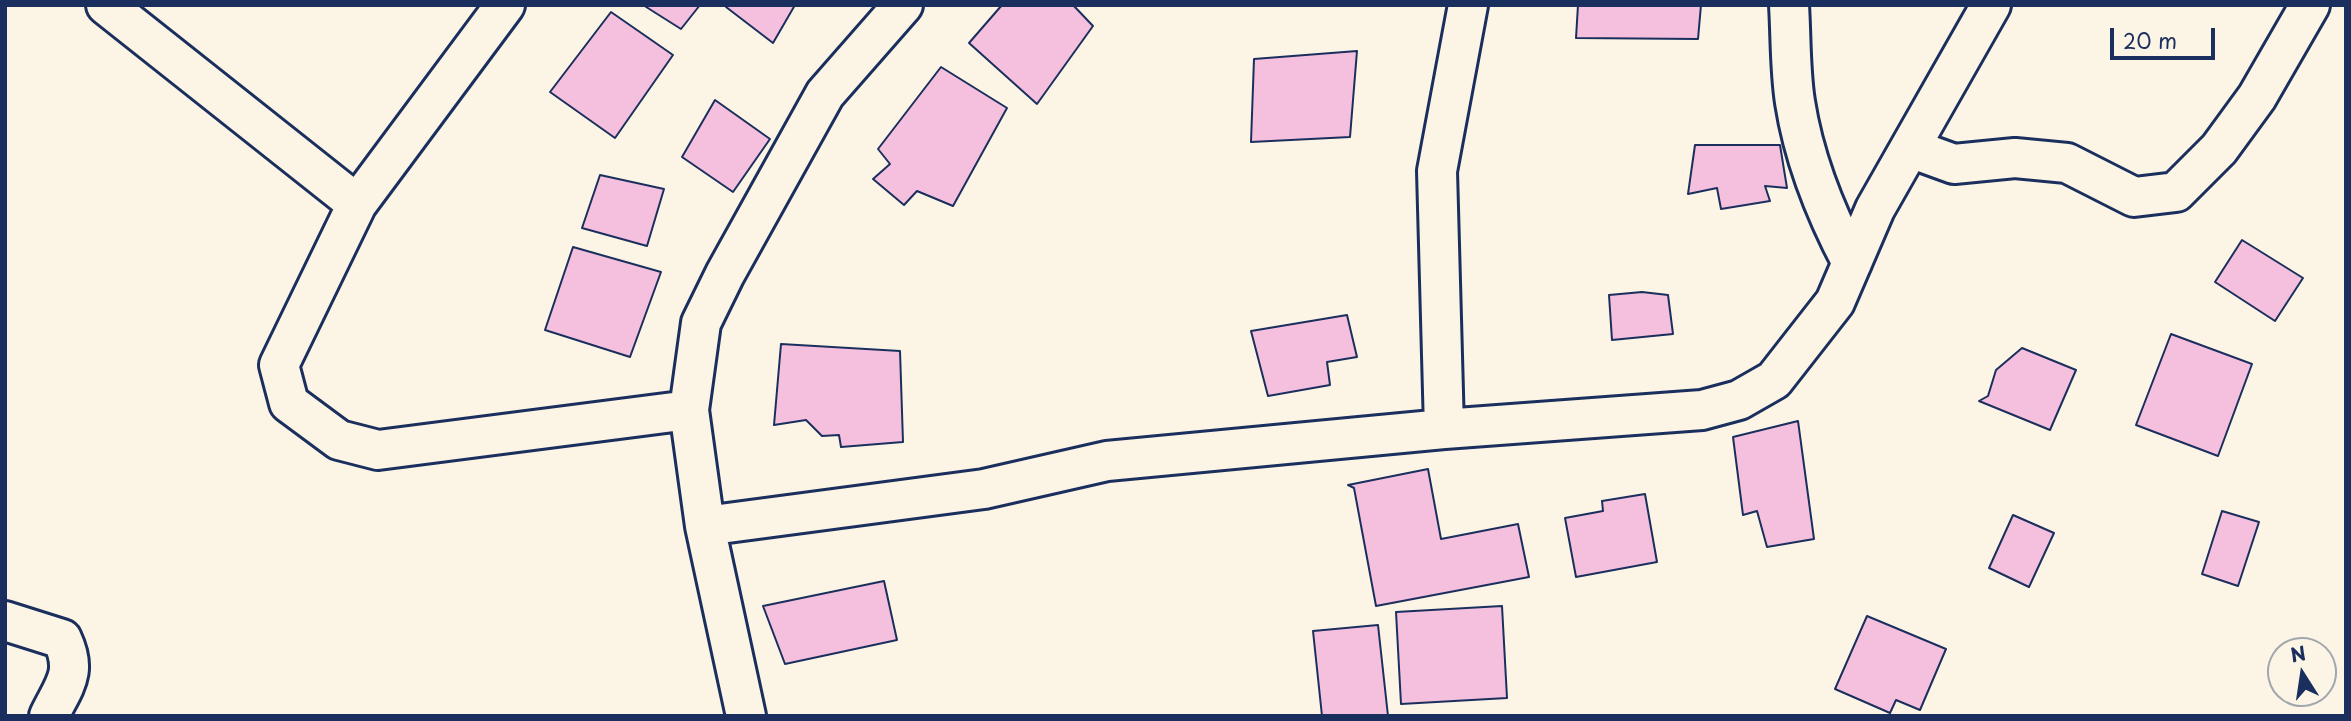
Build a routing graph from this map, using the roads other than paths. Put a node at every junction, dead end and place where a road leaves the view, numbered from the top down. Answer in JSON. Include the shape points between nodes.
{"nodes":[{"id":1,"x":106,"y":5,"type":"edge"},
{"id":2,"x":505,"y":5,"type":"edge"},
{"id":3,"x":903,"y":5,"type":"edge"},
{"id":4,"x":1468,"y":5,"type":"edge"},
{"id":5,"x":1789,"y":5,"type":"edge"},
{"id":6,"x":1991,"y":5,"type":"edge"},
{"id":7,"x":2310,"y":5,"type":"edge"},
{"id":8,"x":1910,"y":148,"type":"junction"},
{"id":9,"x":358,"y":204,"type":"junction"},
{"id":10,"x":1852,"y":263,"type":"junction"},
{"id":11,"x":689,"y":410,"type":"junction"},
{"id":12,"x":1444,"y":429,"type":"junction"},
{"id":13,"x":705,"y":526,"type":"junction"},
{"id":14,"x":5,"y":621,"type":"edge"},
{"id":15,"x":49,"y":716,"type":"edge"},
{"id":16,"x":746,"y":716,"type":"edge"}],
"edges":[{"from":1,"to":9,"type":"street"},
{"from":2,"to":9,"type":"street"},
{"from":3,"to":11,"type":"street","via":[[825,94],[725,274],[701,323]]},
{"from":4,"to":12,"type":"street","via":[[1437,171]]},
{"from":5,"to":10,"type":"street","via":[[1795,100],[1805,152],[1828,218]]},
{"from":6,"to":8,"type":"street"},
{"from":7,"to":8,"type":"street","via":[[2257,97],[2219,149],[2176,192],[2134,197],[2067,163],[2015,158],[1954,164]]},
{"from":8,"to":10,"type":"street","via":[[1875,209]]},
{"from":9,"to":11,"type":"street","via":[[279,365],[289,403],[339,440],[378,450]]},
{"from":10,"to":12,"type":"street","via":[[1835,303],[1774,380],[1740,400],[1702,410]]},
{"from":11,"to":13,"type":"street"},
{"from":12,"to":13,"type":"street","via":[[1107,461],[984,489]]},
{"from":13,"to":16,"type":"street"},
{"from":14,"to":15,"type":"street","via":[[62,639],[71,658],[67,680]]}]}
